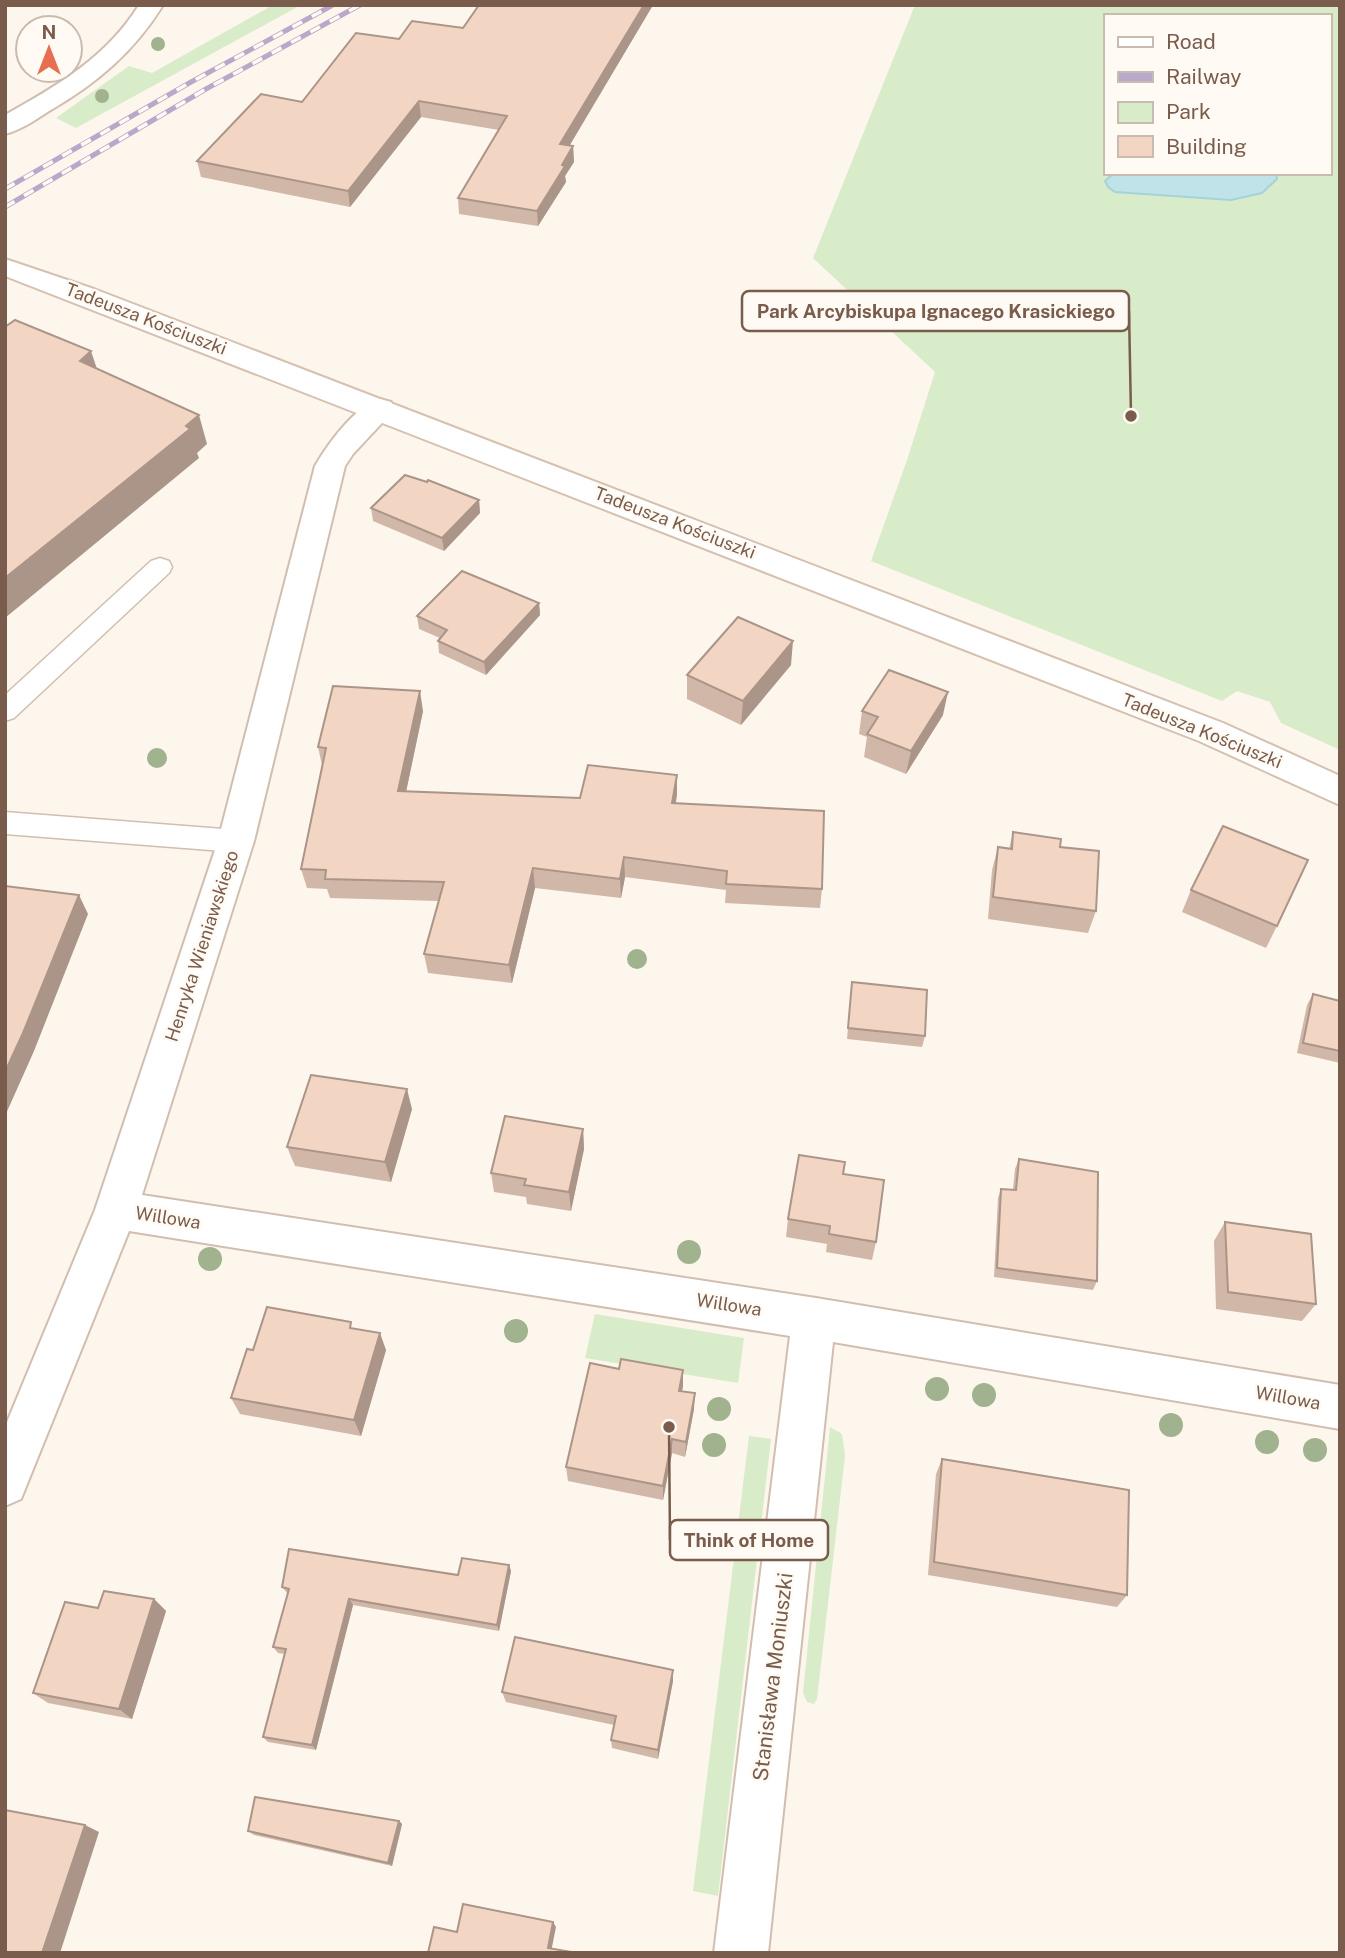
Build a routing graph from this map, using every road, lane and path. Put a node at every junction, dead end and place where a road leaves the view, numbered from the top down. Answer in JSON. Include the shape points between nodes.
{"nodes":[{"id":1,"x":152,"y":5,"type":"edge"},
{"id":2,"x":5,"y":126,"type":"edge"},
{"id":3,"x":8,"y":272,"type":"edge"},
{"id":4,"x":380,"y":410,"type":"junction"},
{"id":5,"x":160,"y":567,"type":"dead end"},
{"id":6,"x":5,"y":710,"type":"edge"},
{"id":7,"x":1340,"y":791,"type":"edge"},
{"id":8,"x":5,"y":823,"type":"edge"},
{"id":9,"x":236,"y":841,"type":"junction"},
{"id":10,"x":116,"y":1210,"type":"junction"},
{"id":11,"x":816,"y":1319,"type":"junction"},
{"id":12,"x":1340,"y":1407,"type":"edge"},
{"id":13,"x":5,"y":1483,"type":"edge"},
{"id":14,"x":741,"y":1953,"type":"edge"}],
"edges":[{"from":1,"to":2,"type":"street","via":[[119,51],[84,80]]},
{"from":3,"to":4,"type":"street","name":"Tadeusza Kościuszki"},
{"from":4,"to":7,"type":"street","name":"Tadeusza Kościuszki","via":[[1211,732]]},
{"from":4,"to":9,"type":"street","name":"Henryka Wieniawskiego","via":[[342,447],[330,466]]},
{"from":5,"to":6,"type":"lane"},
{"from":8,"to":9,"type":"lane"},
{"from":9,"to":10,"type":"street","name":"Henryka Wieniawskiego"},
{"from":10,"to":11,"type":"street","name":"Willowa"},
{"from":10,"to":13,"type":"street","name":"Henryka Wieniawskiego"},
{"from":11,"to":12,"type":"street","name":"Willowa"},
{"from":11,"to":14,"type":"street","name":"Stanisława Moniuszki"}]}
